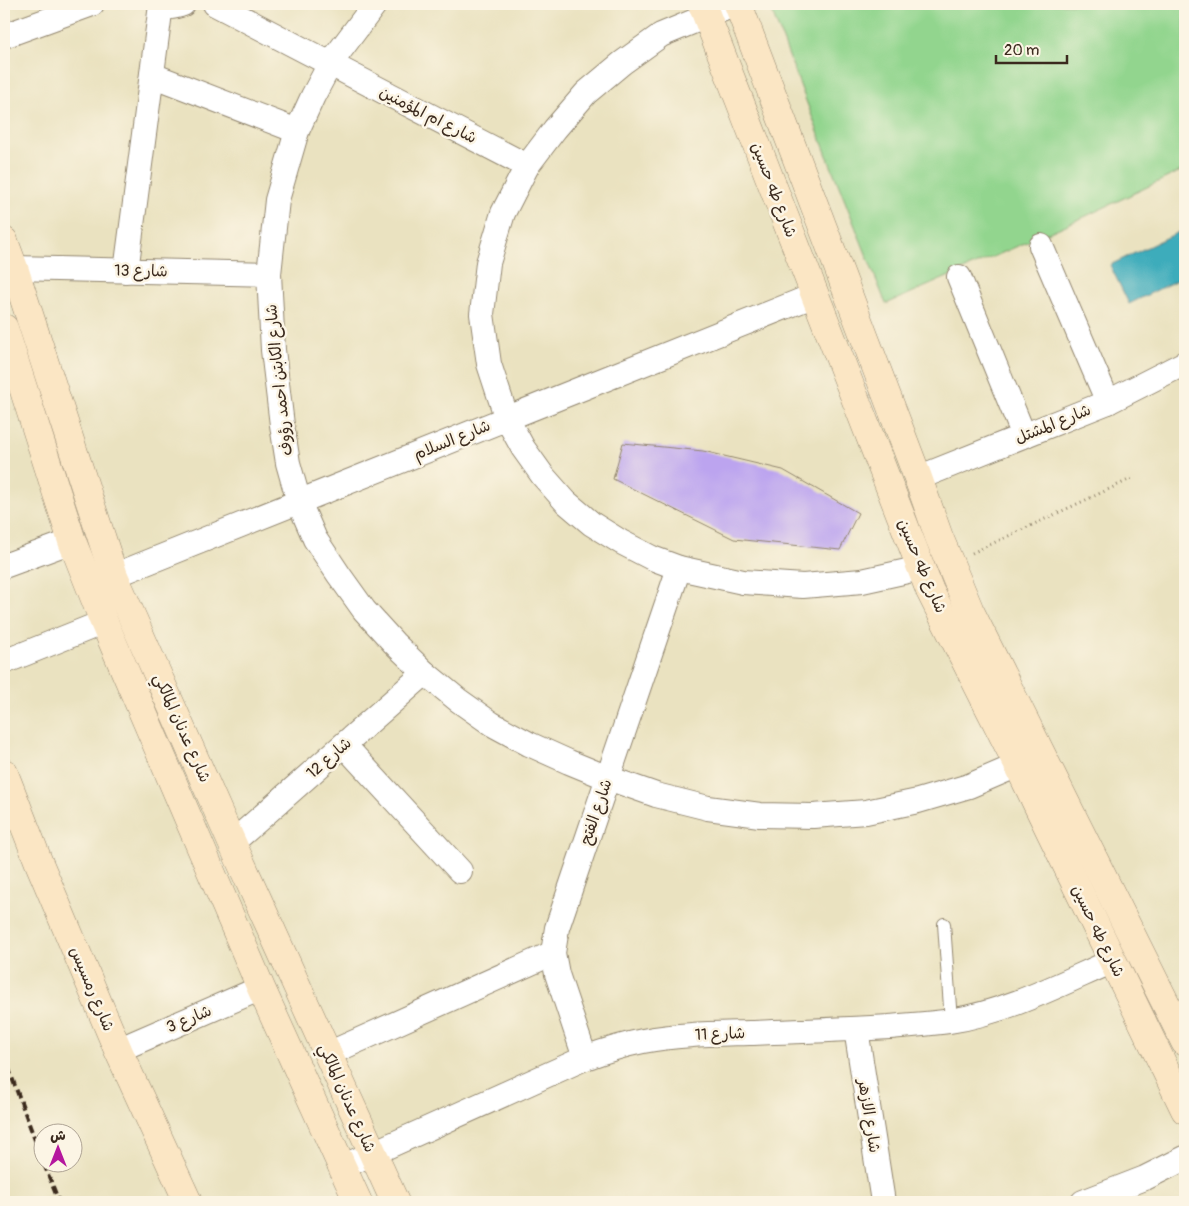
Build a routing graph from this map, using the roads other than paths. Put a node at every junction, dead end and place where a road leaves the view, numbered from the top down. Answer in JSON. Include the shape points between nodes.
{"nodes":[{"id":1,"x":92,"y":4,"type":"edge"},
{"id":2,"x":168,"y":4,"type":"edge"},
{"id":3,"x":215,"y":4,"type":"edge"},
{"id":4,"x":375,"y":4,"type":"edge"},
{"id":5,"x":737,"y":4,"type":"edge"},
{"id":6,"x":704,"y":10,"type":"edge"},
{"id":7,"x":4,"y":36,"type":"edge"},
{"id":8,"x":330,"y":64,"type":"junction"},
{"id":9,"x":152,"y":75,"type":"junction"},
{"id":10,"x":297,"y":131,"type":"junction"},
{"id":11,"x":527,"y":166,"type":"junction"},
{"id":12,"x":1041,"y":246,"type":"dead end"},
{"id":13,"x":8,"y":255,"type":"edge"},
{"id":14,"x":126,"y":271,"type":"junction"},
{"id":15,"x":268,"y":274,"type":"junction"},
{"id":16,"x":959,"y":277,"type":"dead end"},
{"id":17,"x":815,"y":296,"type":"junction"},
{"id":18,"x":4,"y":328,"type":"edge"},
{"id":19,"x":1185,"y":363,"type":"edge"},
{"id":20,"x":1108,"y":402,"type":"junction"},
{"id":21,"x":507,"y":419,"type":"junction"},
{"id":22,"x":1024,"y":436,"type":"junction"},
{"id":23,"x":918,"y":478,"type":"junction"},
{"id":24,"x":890,"y":488,"type":"junction"},
{"id":25,"x":299,"y":502,"type":"junction"},
{"id":26,"x":72,"y":541,"type":"junction"},
{"id":27,"x":4,"y":566,"type":"edge"},
{"id":28,"x":679,"y":568,"type":"junction"},
{"id":29,"x":920,"y":568,"type":"junction"},
{"id":30,"x":102,"y":581,"type":"junction"},
{"id":31,"x":104,"y":622,"type":"junction"},
{"id":32,"x":4,"y":662,"type":"edge"},
{"id":33,"x":425,"y":674,"type":"junction"},
{"id":34,"x":344,"y":745,"type":"junction"},
{"id":35,"x":1018,"y":765,"type":"junction"},
{"id":36,"x":4,"y":773,"type":"edge"},
{"id":37,"x":608,"y":778,"type":"junction"},
{"id":38,"x":232,"y":843,"type":"junction"},
{"id":39,"x":460,"y":871,"type":"dead end"},
{"id":40,"x":944,"y":924,"type":"dead end"},
{"id":41,"x":553,"y":953,"type":"junction"},
{"id":42,"x":1113,"y":961,"type":"junction"},
{"id":43,"x":261,"y":988,"type":"junction"},
{"id":44,"x":951,"y":1021,"type":"junction"},
{"id":45,"x":856,"y":1029,"type":"junction"},
{"id":46,"x":1185,"y":1042,"type":"edge"},
{"id":47,"x":118,"y":1050,"type":"junction"},
{"id":48,"x":328,"y":1054,"type":"junction"},
{"id":49,"x":585,"y":1058,"type":"junction"},
{"id":50,"x":1185,"y":1110,"type":"edge"},
{"id":51,"x":372,"y":1154,"type":"junction"},
{"id":52,"x":1185,"y":1158,"type":"edge"},
{"id":53,"x":342,"y":1167,"type":"junction"},
{"id":54,"x":188,"y":1202,"type":"edge"},
{"id":55,"x":358,"y":1202,"type":"edge"},
{"id":56,"x":395,"y":1202,"type":"edge"},
{"id":57,"x":883,"y":1202,"type":"edge"},
{"id":58,"x":1083,"y":1202,"type":"edge"}],
"edges":[{"from":1,"to":7,"type":"street"},
{"from":2,"to":9,"type":"street"},
{"from":3,"to":8,"type":"street","name":"شارع ام المؤمنين"},
{"from":4,"to":8,"type":"street","name":"شارع الكابتن احمد رؤوف"},
{"from":5,"to":6,"type":"street"},
{"from":5,"to":23,"type":"main road","name":"شارع طه حسين"},
{"from":6,"to":11,"type":"street","via":[[622,62],[586,94]]},
{"from":6,"to":17,"type":"main road","name":"شارع طه حسين"},
{"from":8,"to":10,"type":"street","name":"شارع الكابتن احمد رؤوف"},
{"from":8,"to":11,"type":"street","name":"شارع ام المؤمنين"},
{"from":9,"to":10,"type":"street"},
{"from":9,"to":14,"type":"street"},
{"from":10,"to":15,"type":"street","name":"شارع الكابتن احمد رؤوف","via":[[277,200]]},
{"from":11,"to":21,"type":"street","via":[[503,213],[490,254],[482,314],[489,364]]},
{"from":12,"to":20,"type":"street"},
{"from":13,"to":14,"type":"street","name":"شارع 13"},
{"from":13,"to":30,"type":"main road","name":"شارع عدنان المالكي"},
{"from":14,"to":15,"type":"street","name":"شارع 13"},
{"from":15,"to":25,"type":"street","name":"شارع الكابتن احمد رؤوف","via":[[282,425]]},
{"from":16,"to":22,"type":"street"},
{"from":17,"to":21,"type":"street","name":"شارع السلام"},
{"from":17,"to":24,"type":"main road","name":"شارع طه حسين"},
{"from":18,"to":26,"type":"main road","name":"شارع عدنان المالكي"},
{"from":19,"to":20,"type":"street","name":"شارع المشتل"},
{"from":20,"to":22,"type":"street","name":"شارع المشتل"},
{"from":21,"to":25,"type":"street","name":"شارع السلام"},
{"from":21,"to":28,"type":"street","via":[[523,448],[566,502],[621,542]]},
{"from":22,"to":23,"type":"street","name":"شارع المشتل"},
{"from":23,"to":24,"type":"main road"},
{"from":23,"to":46,"type":"main road","name":"شارع طه حسين","via":[[970,611]]},
{"from":24,"to":29,"type":"main road","name":"شارع طه حسين"},
{"from":25,"to":30,"type":"street","name":"شارع السلام"},
{"from":25,"to":33,"type":"street","name":"شارع الكابتن احمد رؤوف","via":[[316,539],[364,610]]},
{"from":26,"to":27,"type":"street"},
{"from":26,"to":30,"type":"main road","name":"شارع عدنان المالكي"},
{"from":28,"to":29,"type":"street","via":[[743,582],[803,586],[862,581]]},
{"from":28,"to":37,"type":"street","name":"شارع الفتح"},
{"from":29,"to":35,"type":"main road","name":"شارع طه حسين"},
{"from":30,"to":31,"type":"main road","name":"شارع عدنان المالكي"},
{"from":30,"to":38,"type":"main road","name":"شارع عدنان المالكي"},
{"from":31,"to":32,"type":"street"},
{"from":31,"to":43,"type":"main road","name":"شارع عدنان المالكي"},
{"from":33,"to":34,"type":"street","name":"شارع 12"},
{"from":33,"to":37,"type":"street","name":"شارع الكابتن احمد رؤوف","via":[[500,728]]},
{"from":34,"to":38,"type":"street","name":"شارع 12"},
{"from":34,"to":39,"type":"street"},
{"from":35,"to":37,"type":"street","name":"شارع الكابتن احمد رؤوف","via":[[969,786],[918,801],[866,812],[813,816],[760,815],[708,808],[656,796]]},
{"from":35,"to":42,"type":"main road","name":"شارع طه حسين"},
{"from":36,"to":47,"type":"main road","name":"شارع رمسيس"},
{"from":37,"to":41,"type":"street","name":"شارع الفتح","via":[[557,928]]},
{"from":38,"to":48,"type":"main road","name":"شارع عدنان المالكي"},
{"from":40,"to":44,"type":"lane"},
{"from":41,"to":48,"type":"street"},
{"from":41,"to":49,"type":"street","name":"شارع الفتح"},
{"from":42,"to":44,"type":"street","name":"شارع 11","via":[[1000,1009]]},
{"from":42,"to":50,"type":"main road","name":"شارع طه حسين"},
{"from":43,"to":47,"type":"street","name":"شارع 3"},
{"from":43,"to":53,"type":"main road","name":"شارع عدنان المالكي"},
{"from":44,"to":45,"type":"street","name":"شارع 11"},
{"from":45,"to":49,"type":"street","name":"شارع 11","via":[[698,1034],[643,1041]]},
{"from":45,"to":57,"type":"street","name":"شارع الازهر"},
{"from":47,"to":54,"type":"main road","name":"شارع رمسيس"},
{"from":48,"to":51,"type":"main road","name":"شارع عدنان المالكي"},
{"from":49,"to":51,"type":"street","name":"شارع 11"},
{"from":51,"to":53,"type":"street","name":"شارع 11"},
{"from":51,"to":56,"type":"main road","name":"شارع عدنان المالكي"},
{"from":52,"to":58,"type":"street","via":[[1145,1178]]},
{"from":53,"to":55,"type":"main road","name":"شارع عدنان المالكي"}]}
